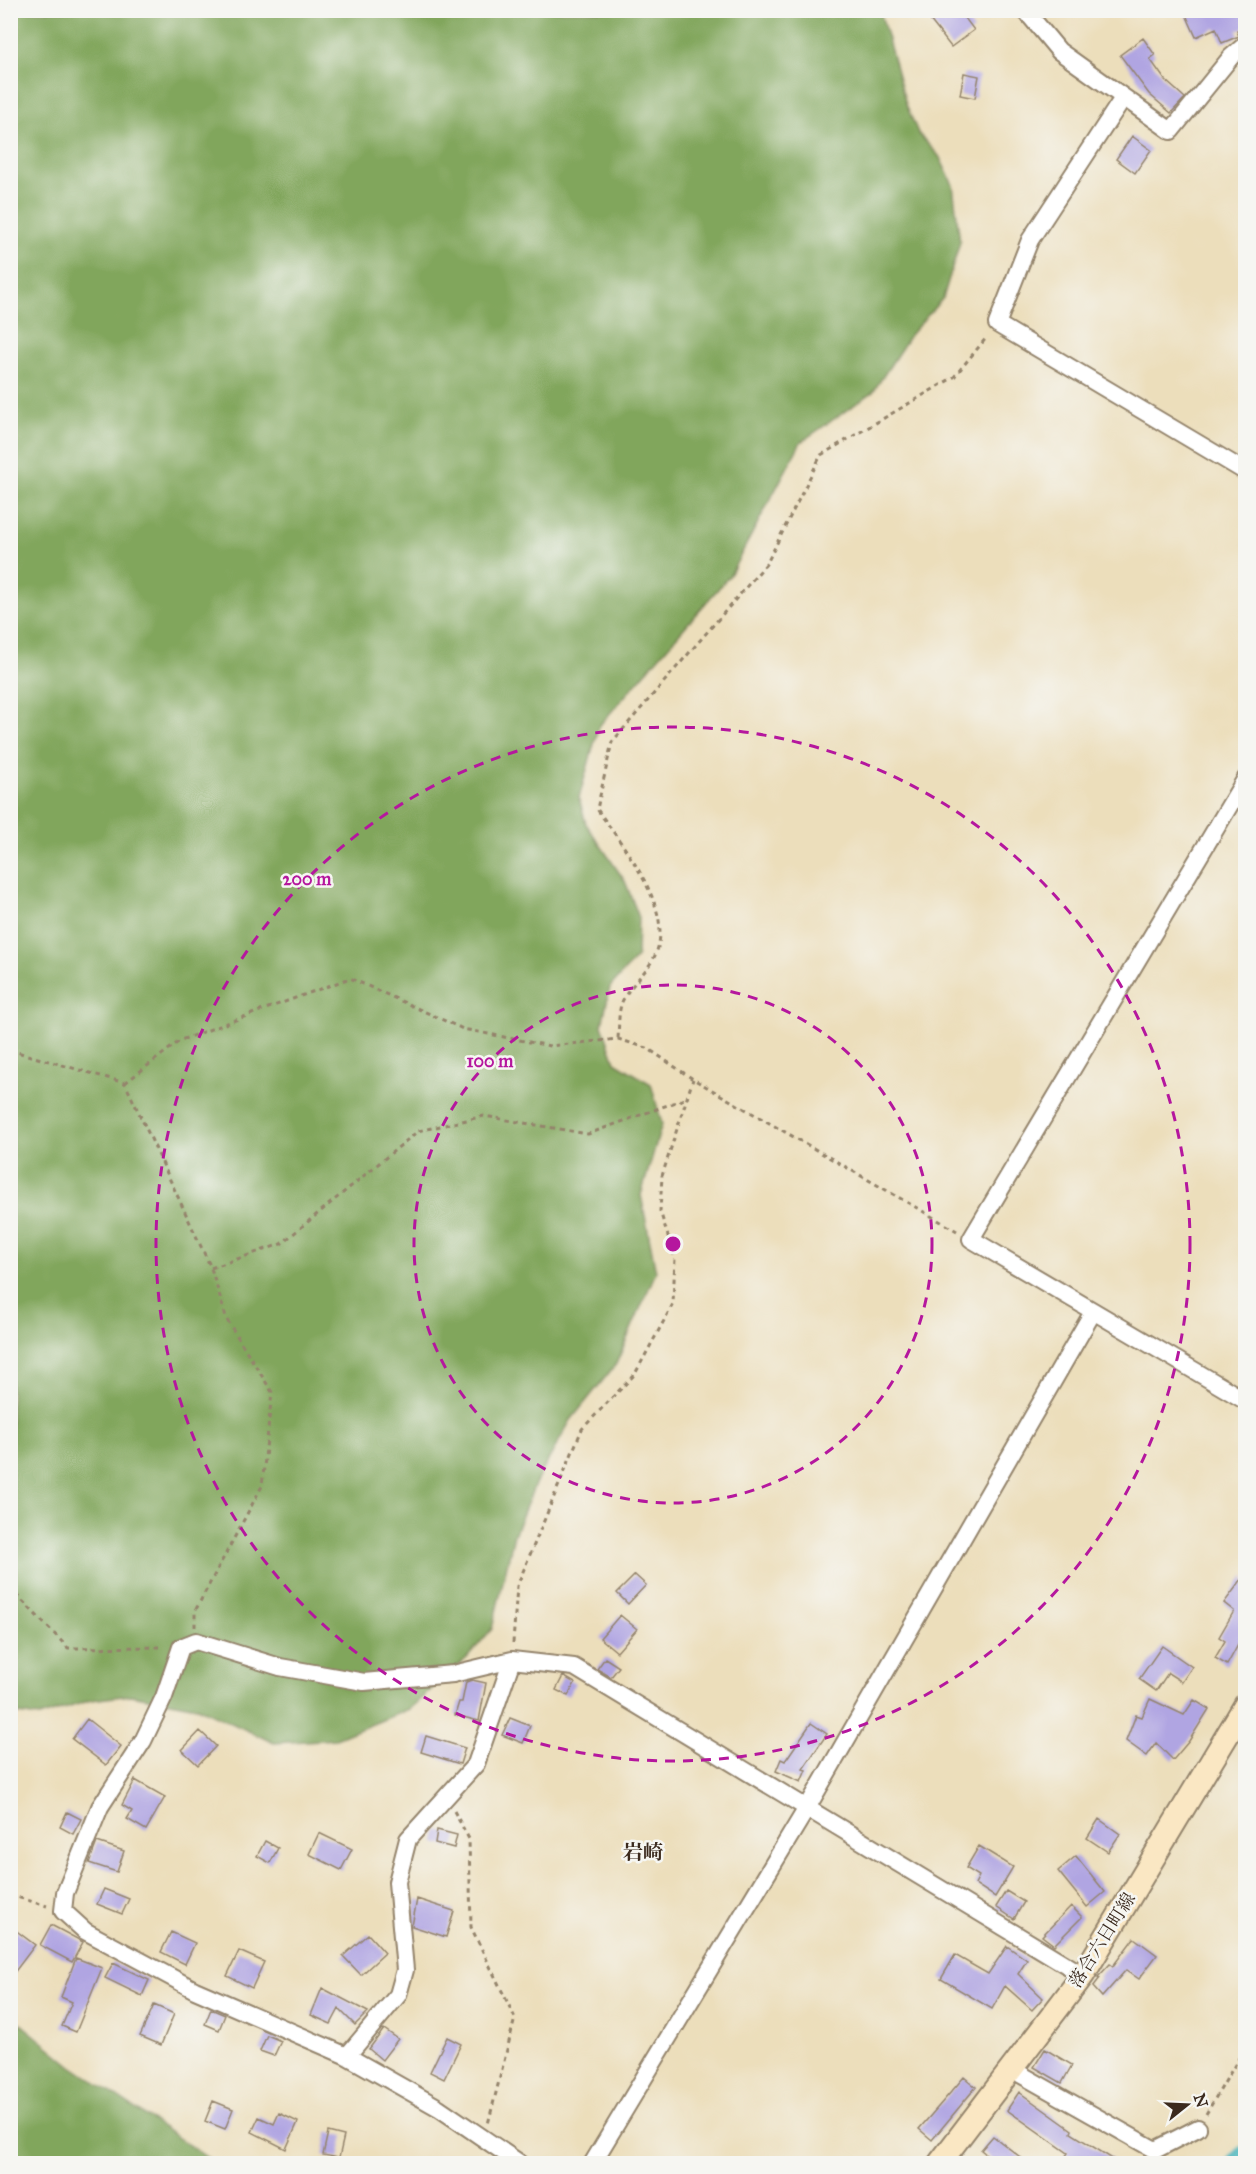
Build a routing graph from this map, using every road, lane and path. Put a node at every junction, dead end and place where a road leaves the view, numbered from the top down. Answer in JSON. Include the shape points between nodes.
{"nodes":[{"id":1,"x":1024,"y":10,"type":"edge"},
{"id":2,"x":1245,"y":44,"type":"edge"},
{"id":3,"x":1123,"y":98,"type":"junction"},
{"id":4,"x":997,"y":324,"type":"junction"},
{"id":5,"x":1245,"y":472,"type":"edge"},
{"id":6,"x":1245,"y":778,"type":"edge"},
{"id":7,"x":618,"y":1039,"type":"junction"},
{"id":8,"x":10,"y":1050,"type":"edge"},
{"id":9,"x":693,"y":1079,"type":"junction"},
{"id":10,"x":125,"y":1083,"type":"junction"},
{"id":11,"x":687,"y":1098,"type":"junction"},
{"id":12,"x":971,"y":1239,"type":"junction"},
{"id":13,"x":211,"y":1268,"type":"junction"},
{"id":14,"x":1093,"y":1312,"type":"junction"},
{"id":15,"x":1245,"y":1401,"type":"edge"},
{"id":16,"x":10,"y":1588,"type":"edge"},
{"id":17,"x":188,"y":1644,"type":"junction"},
{"id":18,"x":512,"y":1660,"type":"junction"},
{"id":19,"x":1245,"y":1704,"type":"edge"},
{"id":20,"x":446,"y":1796,"type":"junction"},
{"id":21,"x":807,"y":1808,"type":"junction"},
{"id":22,"x":10,"y":1895,"type":"edge"},
{"id":23,"x":63,"y":1911,"type":"junction"},
{"id":24,"x":1083,"y":1975,"type":"junction"},
{"id":25,"x":1245,"y":2046,"type":"edge"},
{"id":26,"x":347,"y":2056,"type":"junction"},
{"id":27,"x":1013,"y":2070,"type":"junction"},
{"id":28,"x":1198,"y":2128,"type":"joint"},
{"id":29,"x":484,"y":2139,"type":"junction"},
{"id":30,"x":476,"y":2163,"type":"edge"},
{"id":31,"x":521,"y":2163,"type":"edge"},
{"id":32,"x":592,"y":2163,"type":"edge"},
{"id":33,"x":939,"y":2163,"type":"edge"}],
"edges":[{"from":1,"to":3,"type":"street","via":[[1059,51]]},
{"from":2,"to":3,"type":"street","via":[[1171,131]]},
{"from":3,"to":4,"type":"street","via":[[1030,240]]},
{"from":4,"to":5,"type":"street"},
{"from":4,"to":7,"type":"path","via":[[954,377],[821,455],[767,563],[612,742],[597,809],[629,856],[661,922],[656,952],[621,1003]]},
{"from":6,"to":12,"type":"street"},
{"from":7,"to":9,"type":"path","via":[[647,1048]]},
{"from":7,"to":10,"type":"path","via":[[550,1046],[463,1029],[350,978],[181,1040]]},
{"from":8,"to":10,"type":"path"},
{"from":9,"to":11,"type":"path"},
{"from":9,"to":12,"type":"path"},
{"from":10,"to":13,"type":"path"},
{"from":11,"to":13,"type":"path","via":[[588,1134],[484,1116],[418,1131],[281,1245]]},
{"from":11,"to":18,"type":"path","via":[[662,1176],[660,1211],[675,1258],[673,1304],[635,1374],[582,1429],[517,1586]]},
{"from":12,"to":14,"type":"street"},
{"from":13,"to":17,"type":"path","via":[[227,1320],[272,1392],[262,1486],[195,1611]]},
{"from":14,"to":15,"type":"street"},
{"from":14,"to":21,"type":"street"},
{"from":16,"to":17,"type":"path","via":[[68,1648]]},
{"from":17,"to":18,"type":"street","via":[[280,1667],[364,1682],[453,1674]]},
{"from":17,"to":23,"type":"street","via":[[143,1741],[100,1808],[65,1893]]},
{"from":18,"to":20,"type":"street","via":[[476,1764]]},
{"from":18,"to":21,"type":"street","via":[[574,1667]]},
{"from":19,"to":24,"type":"main road","name":"落合六日町線"},
{"from":20,"to":26,"type":"street","via":[[408,1839],[397,1882],[405,1970],[398,1995]]},
{"from":20,"to":29,"type":"path","via":[[469,1839],[471,1927],[515,2018]]},
{"from":21,"to":24,"type":"street"},
{"from":21,"to":32,"type":"street"},
{"from":22,"to":23,"type":"path"},
{"from":23,"to":26,"type":"street","via":[[85,1931],[195,1990]]},
{"from":24,"to":27,"type":"main road","name":"落合六日町線"},
{"from":25,"to":28,"type":"path"},
{"from":26,"to":29,"type":"street","via":[[440,2108]]},
{"from":27,"to":28,"type":"street","via":[[1155,2150]]},
{"from":27,"to":33,"type":"main road","name":"落合六日町線"},
{"from":29,"to":30,"type":"path"},
{"from":29,"to":31,"type":"street"}]}
